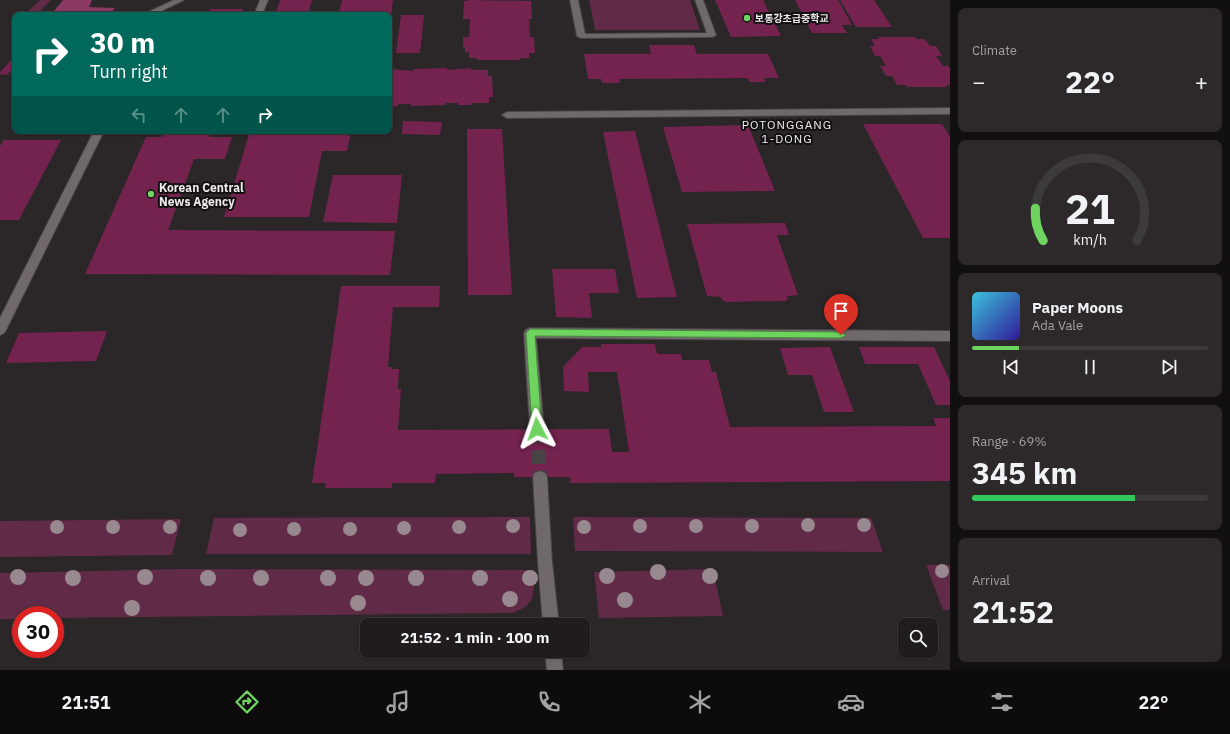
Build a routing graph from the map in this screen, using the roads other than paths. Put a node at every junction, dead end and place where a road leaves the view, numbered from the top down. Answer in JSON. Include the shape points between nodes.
{"nodes":[{"id":1,"x":180,"y":0,"type":"edge"},
{"id":2,"x":264,"y":0,"type":"edge"},
{"id":3,"x":574,"y":0,"type":"edge"},
{"id":4,"x":699,"y":0,"type":"edge"},
{"id":5,"x":153,"y":12,"type":"edge"},
{"id":6,"x":259,"y":12,"type":"edge"},
{"id":7,"x":950,"y":111,"type":"edge"},
{"id":8,"x":507,"y":115,"type":"dead end"},
{"id":9,"x":98,"y":134,"type":"edge"},
{"id":10,"x":0,"y":330,"type":"edge"},
{"id":11,"x":950,"y":336,"type":"edge"},
{"id":12,"x":537,"y":429,"type":"tunnel mouth"},
{"id":13,"x":540,"y":477,"type":"tunnel mouth"},
{"id":14,"x":550,"y":618,"type":"edge"},
{"id":15,"x":554,"y":658,"type":"edge"},
{"id":16,"x":555,"y":670,"type":"edge"}],
"edges":[{"from":1,"to":5,"type":"street"},
{"from":2,"to":6,"type":"street"},
{"from":3,"to":4,"type":"street","via":[[581,36],[712,35]]},
{"from":7,"to":8,"type":"street"},
{"from":9,"to":10,"type":"street"},
{"from":11,"to":12,"type":"street","via":[[530,333]]},
{"from":13,"to":14,"type":"street"},
{"from":15,"to":16,"type":"street"}]}
